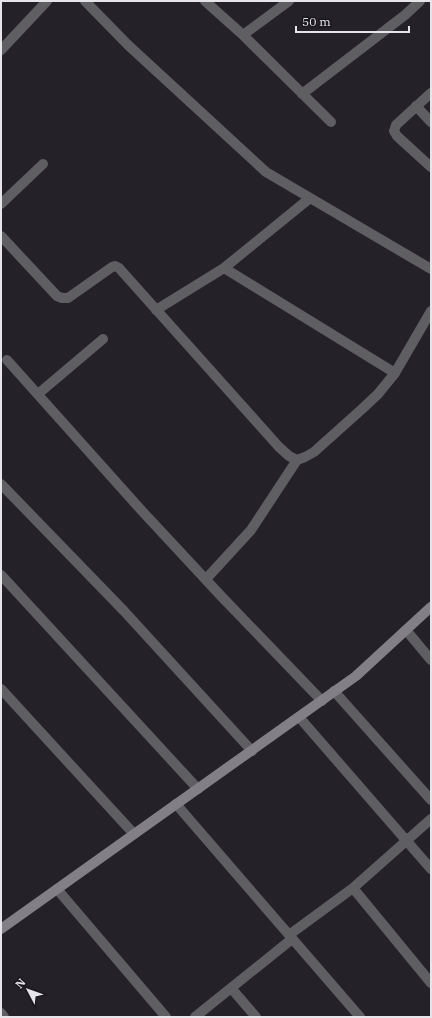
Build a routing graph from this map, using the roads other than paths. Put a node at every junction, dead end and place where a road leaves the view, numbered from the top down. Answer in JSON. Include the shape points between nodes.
{"nodes":[{"id":1,"x":47,"y":1,"type":"edge"},
{"id":2,"x":85,"y":1,"type":"edge"},
{"id":3,"x":205,"y":1,"type":"edge"},
{"id":4,"x":289,"y":1,"type":"edge"},
{"id":5,"x":420,"y":1,"type":"edge"},
{"id":6,"x":243,"y":35,"type":"junction"},
{"id":7,"x":1,"y":50,"type":"edge"},
{"id":8,"x":431,"y":93,"type":"edge"},
{"id":9,"x":302,"y":94,"type":"junction"},
{"id":10,"x":416,"y":106,"type":"junction"},
{"id":11,"x":331,"y":122,"type":"dead end"},
{"id":12,"x":431,"y":122,"type":"edge"},
{"id":13,"x":43,"y":164,"type":"dead end"},
{"id":14,"x":431,"y":167,"type":"edge"},
{"id":15,"x":310,"y":198,"type":"junction"},
{"id":16,"x":1,"y":204,"type":"edge"},
{"id":17,"x":1,"y":236,"type":"edge"},
{"id":18,"x":224,"y":268,"type":"junction"},
{"id":19,"x":431,"y":268,"type":"edge"},
{"id":20,"x":156,"y":310,"type":"junction"},
{"id":21,"x":431,"y":311,"type":"edge"},
{"id":22,"x":103,"y":339,"type":"dead end"},
{"id":23,"x":7,"y":360,"type":"dead end"},
{"id":24,"x":395,"y":374,"type":"junction"},
{"id":25,"x":38,"y":394,"type":"junction"},
{"id":26,"x":297,"y":460,"type":"junction"},
{"id":27,"x":1,"y":484,"type":"edge"},
{"id":28,"x":1,"y":575,"type":"edge"},
{"id":29,"x":206,"y":579,"type":"junction"},
{"id":30,"x":431,"y":607,"type":"edge"},
{"id":31,"x":406,"y":630,"type":"junction"},
{"id":32,"x":431,"y":660,"type":"edge"},
{"id":33,"x":1,"y":689,"type":"edge"},
{"id":34,"x":334,"y":692,"type":"junction"},
{"id":35,"x":322,"y":701,"type":"junction"},
{"id":36,"x":299,"y":717,"type":"junction"},
{"id":37,"x":252,"y":751,"type":"junction"},
{"id":38,"x":198,"y":788,"type":"junction"},
{"id":39,"x":431,"y":800,"type":"edge"},
{"id":40,"x":176,"y":804,"type":"junction"},
{"id":41,"x":431,"y":819,"type":"edge"},
{"id":42,"x":134,"y":834,"type":"junction"},
{"id":43,"x":407,"y":841,"type":"junction"},
{"id":44,"x":431,"y":869,"type":"edge"},
{"id":45,"x":352,"y":888,"type":"junction"},
{"id":46,"x":57,"y":889,"type":"junction"},
{"id":47,"x":1,"y":929,"type":"edge"},
{"id":48,"x":290,"y":937,"type":"junction"},
{"id":49,"x":431,"y":983,"type":"edge"},
{"id":50,"x":231,"y":988,"type":"junction"},
{"id":51,"x":1,"y":1013,"type":"edge"},
{"id":52,"x":4,"y":1017,"type":"edge"},
{"id":53,"x":166,"y":1017,"type":"edge"},
{"id":54,"x":195,"y":1017,"type":"edge"},
{"id":55,"x":256,"y":1017,"type":"edge"},
{"id":56,"x":360,"y":1017,"type":"edge"}],
"edges":[{"from":1,"to":7,"type":"street"},
{"from":2,"to":15,"type":"street","via":[[128,45],[266,172]]},
{"from":3,"to":6,"type":"street"},
{"from":4,"to":6,"type":"street"},
{"from":5,"to":9,"type":"street"},
{"from":6,"to":9,"type":"street"},
{"from":8,"to":10,"type":"street"},
{"from":9,"to":11,"type":"street"},
{"from":10,"to":12,"type":"street"},
{"from":10,"to":14,"type":"street","via":[[396,125],[394,131]]},
{"from":13,"to":16,"type":"street"},
{"from":15,"to":18,"type":"street"},
{"from":15,"to":19,"type":"street"},
{"from":17,"to":20,"type":"street","via":[[57,296],[68,298],[115,266]]},
{"from":18,"to":20,"type":"street"},
{"from":18,"to":24,"type":"street"},
{"from":20,"to":26,"type":"street","via":[[279,448]]},
{"from":21,"to":24,"type":"street"},
{"from":22,"to":25,"type":"street"},
{"from":23,"to":25,"type":"street"},
{"from":24,"to":26,"type":"street","via":[[346,424],[314,452]]},
{"from":25,"to":29,"type":"street"},
{"from":26,"to":29,"type":"street","via":[[251,530]]},
{"from":27,"to":37,"type":"street","via":[[124,611]]},
{"from":28,"to":38,"type":"street"},
{"from":29,"to":35,"type":"street"},
{"from":30,"to":31,"type":"main road"},
{"from":31,"to":32,"type":"street"},
{"from":31,"to":34,"type":"main road","via":[[356,676]]},
{"from":33,"to":42,"type":"street"},
{"from":34,"to":35,"type":"main road"},
{"from":34,"to":39,"type":"street"},
{"from":35,"to":36,"type":"main road"},
{"from":36,"to":37,"type":"main road"},
{"from":36,"to":43,"type":"street"},
{"from":37,"to":38,"type":"main road"},
{"from":38,"to":40,"type":"main road"},
{"from":40,"to":42,"type":"main road"},
{"from":40,"to":48,"type":"street"},
{"from":41,"to":43,"type":"street"},
{"from":42,"to":46,"type":"main road"},
{"from":43,"to":44,"type":"street"},
{"from":43,"to":45,"type":"street"},
{"from":45,"to":48,"type":"street"},
{"from":45,"to":49,"type":"street"},
{"from":46,"to":47,"type":"main road"},
{"from":46,"to":53,"type":"street"},
{"from":48,"to":50,"type":"street"},
{"from":48,"to":56,"type":"street"},
{"from":50,"to":54,"type":"street"},
{"from":50,"to":55,"type":"street"},
{"from":51,"to":52,"type":"street"}]}
